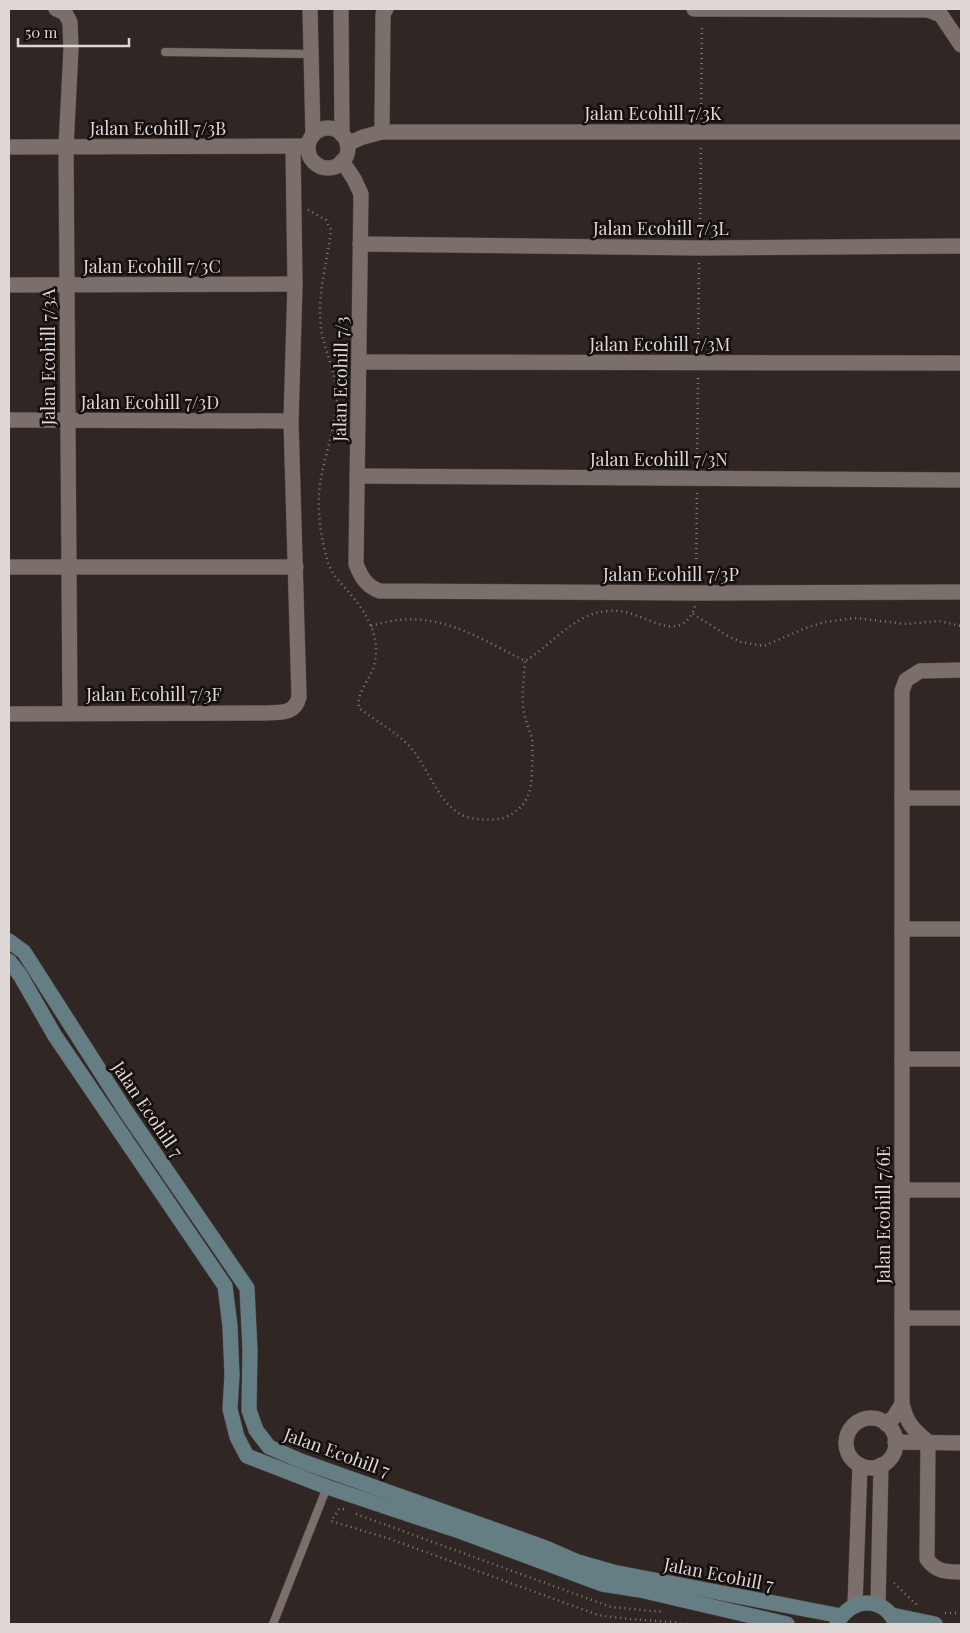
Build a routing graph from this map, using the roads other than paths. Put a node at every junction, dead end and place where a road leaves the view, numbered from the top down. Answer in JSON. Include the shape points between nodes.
{"nodes":[{"id":1,"x":56,"y":9,"type":"edge"},
{"id":2,"x":310,"y":9,"type":"edge"},
{"id":3,"x":341,"y":9,"type":"edge"},
{"id":4,"x":386,"y":9,"type":"edge"},
{"id":5,"x":694,"y":9,"type":"edge"},
{"id":6,"x":702,"y":9,"type":"edge"},
{"id":7,"x":961,"y":45,"type":"edge"},
{"id":8,"x":165,"y":52,"type":"dead end"},
{"id":9,"x":312,"y":54,"type":"junction"},
{"id":10,"x":382,"y":132,"type":"junction"},
{"id":11,"x":961,"y":132,"type":"edge"},
{"id":12,"x":345,"y":140,"type":"junction"},
{"id":13,"x":305,"y":143,"type":"junction"},
{"id":14,"x":9,"y":147,"type":"edge"},
{"id":15,"x":66,"y":147,"type":"junction"},
{"id":16,"x":342,"y":161,"type":"junction"},
{"id":17,"x":360,"y":244,"type":"junction"},
{"id":18,"x":961,"y":246,"type":"edge"},
{"id":19,"x":295,"y":284,"type":"junction"},
{"id":20,"x":9,"y":285,"type":"edge"},
{"id":21,"x":67,"y":285,"type":"junction"},
{"id":22,"x":359,"y":362,"type":"junction"},
{"id":23,"x":961,"y":363,"type":"edge"},
{"id":24,"x":9,"y":420,"type":"edge"},
{"id":25,"x":68,"y":420,"type":"junction"},
{"id":26,"x":291,"y":421,"type":"junction"},
{"id":27,"x":357,"y":476,"type":"junction"},
{"id":28,"x":961,"y":480,"type":"edge"},
{"id":29,"x":9,"y":567,"type":"edge"},
{"id":30,"x":69,"y":567,"type":"junction"},
{"id":31,"x":296,"y":567,"type":"junction"},
{"id":32,"x":380,"y":591,"type":"joint"},
{"id":33,"x":961,"y":592,"type":"edge"},
{"id":34,"x":961,"y":670,"type":"edge"},
{"id":35,"x":70,"y":712,"type":"junction"},
{"id":36,"x":9,"y":714,"type":"edge"},
{"id":37,"x":902,"y":798,"type":"junction"},
{"id":38,"x":961,"y":798,"type":"edge"},
{"id":39,"x":902,"y":929,"type":"junction"},
{"id":40,"x":961,"y":929,"type":"edge"},
{"id":41,"x":9,"y":941,"type":"edge"},
{"id":42,"x":9,"y":961,"type":"edge"},
{"id":43,"x":902,"y":1059,"type":"junction"},
{"id":44,"x":961,"y":1059,"type":"edge"},
{"id":45,"x":902,"y":1190,"type":"junction"},
{"id":46,"x":961,"y":1190,"type":"edge"},
{"id":47,"x":902,"y":1318,"type":"junction"},
{"id":48,"x":961,"y":1318,"type":"edge"},
{"id":49,"x":902,"y":1404,"type":"junction"},
{"id":50,"x":886,"y":1424,"type":"junction"},
{"id":51,"x":896,"y":1442,"type":"junction"},
{"id":52,"x":928,"y":1442,"type":"junction"},
{"id":53,"x":961,"y":1443,"type":"edge"},
{"id":54,"x":860,"y":1465,"type":"junction"},
{"id":55,"x":881,"y":1465,"type":"junction"},
{"id":56,"x":327,"y":1487,"type":"junction"},
{"id":57,"x":961,"y":1572,"type":"edge"},
{"id":58,"x":855,"y":1605,"type":"junction"},
{"id":59,"x":878,"y":1605,"type":"junction"},
{"id":60,"x":936,"y":1619,"type":"edge"},
{"id":61,"x":839,"y":1620,"type":"edge"},
{"id":62,"x":894,"y":1620,"type":"edge"},
{"id":63,"x":273,"y":1624,"type":"edge"},
{"id":64,"x":787,"y":1624,"type":"edge"}],
"edges":[{"from":1,"to":15,"type":"street","name":"Jalan Ecohill 7/3A","via":[[65,12],[70,22]]},
{"from":2,"to":9,"type":"street"},
{"from":3,"to":12,"type":"street"},
{"from":4,"to":10,"type":"street","via":[[383,14]]},
{"from":5,"to":6,"type":"street"},
{"from":6,"to":7,"type":"street","via":[[928,10],[942,15]]},
{"from":8,"to":9,"type":"lane"},
{"from":9,"to":13,"type":"street"},
{"from":10,"to":11,"type":"street","name":"Jalan Ecohill 7/3K"},
{"from":10,"to":12,"type":"street","name":"Jalan Ecohill 7/3K"},
{"from":12,"to":13,"type":"street","via":[[328,128],[317,131]]},
{"from":12,"to":16,"type":"street","via":[[346,156]]},
{"from":13,"to":15,"type":"street","name":"Jalan Ecohill 7/3B"},
{"from":13,"to":16,"type":"street","via":[[311,158],[320,166],[332,167]]},
{"from":13,"to":19,"type":"street","via":[[294,206]]},
{"from":14,"to":15,"type":"street","name":"Jalan Ecohill 7/3B"},
{"from":15,"to":21,"type":"street","name":"Jalan Ecohill 7/3A"},
{"from":16,"to":17,"type":"street","name":"Jalan Ecohill 7/3","via":[[361,194]]},
{"from":17,"to":18,"type":"street","name":"Jalan Ecohill 7/3L","via":[[700,248]]},
{"from":17,"to":22,"type":"street","name":"Jalan Ecohill 7/3"},
{"from":19,"to":21,"type":"street","name":"Jalan Ecohill 7/3C"},
{"from":19,"to":26,"type":"street"},
{"from":20,"to":21,"type":"street","name":"Jalan Ecohill 7/3C"},
{"from":21,"to":25,"type":"street","name":"Jalan Ecohill 7/3A"},
{"from":22,"to":23,"type":"street","name":"Jalan Ecohill 7/3M"},
{"from":22,"to":27,"type":"street","name":"Jalan Ecohill 7/3"},
{"from":24,"to":25,"type":"street","name":"Jalan Ecohill 7/3D"},
{"from":25,"to":26,"type":"street","name":"Jalan Ecohill 7/3D"},
{"from":25,"to":30,"type":"street","name":"Jalan Ecohill 7/3A"},
{"from":26,"to":31,"type":"street"},
{"from":27,"to":28,"type":"street","name":"Jalan Ecohill 7/3N"},
{"from":27,"to":32,"type":"street","name":"Jalan Ecohill 7/3","via":[[356,564],[366,583]]},
{"from":29,"to":30,"type":"street"},
{"from":30,"to":31,"type":"street"},
{"from":30,"to":35,"type":"street","name":"Jalan Ecohill 7/3A"},
{"from":31,"to":35,"type":"street","name":"Jalan Ecohill 7/3F","via":[[299,697],[292,710],[264,713]]},
{"from":32,"to":33,"type":"street","name":"Jalan Ecohill 7/3P"},
{"from":34,"to":37,"type":"street","name":"Jalan Ecohill 7/6E","via":[[920,671],[906,680],[902,692]]},
{"from":35,"to":36,"type":"street","name":"Jalan Ecohill 7/3F"},
{"from":37,"to":38,"type":"street"},
{"from":37,"to":39,"type":"street","name":"Jalan Ecohill 7/6E"},
{"from":39,"to":40,"type":"street"},
{"from":39,"to":43,"type":"street","name":"Jalan Ecohill 7/6E"},
{"from":41,"to":61,"type":"street","name":"Jalan Ecohill 7","via":[[24,952],[125,1110],[247,1288],[249,1410],[256,1430],[269,1447],[301,1462],[578,1562]]},
{"from":42,"to":56,"type":"street","via":[[225,1286],[230,1326],[230,1408],[237,1437],[247,1456]]},
{"from":43,"to":44,"type":"street"},
{"from":43,"to":45,"type":"street","name":"Jalan Ecohill 7/6E"},
{"from":45,"to":46,"type":"street"},
{"from":45,"to":47,"type":"street","name":"Jalan Ecohill 7/6E"},
{"from":47,"to":48,"type":"street"},
{"from":47,"to":49,"type":"street","name":"Jalan Ecohill 7/6E"},
{"from":49,"to":50,"type":"street"},
{"from":49,"to":52,"type":"street","via":[[909,1425]]},
{"from":50,"to":51,"type":"street","via":[[894,1432]]},
{"from":50,"to":54,"type":"street","via":[[876,1418],[868,1418],[860,1420],[849,1431],[846,1438],[849,1454]]},
{"from":51,"to":52,"type":"street"},
{"from":51,"to":55,"type":"street","via":[[892,1455]]},
{"from":52,"to":53,"type":"street"},
{"from":52,"to":57,"type":"street","via":[[927,1559],[940,1570]]},
{"from":54,"to":55,"type":"street"},
{"from":54,"to":58,"type":"street"},
{"from":55,"to":59,"type":"street"},
{"from":56,"to":63,"type":"lane"},
{"from":56,"to":64,"type":"street","via":[[602,1584]]},
{"from":58,"to":59,"type":"street"},
{"from":58,"to":61,"type":"street"},
{"from":59,"to":62,"type":"street"},
{"from":60,"to":62,"type":"street"}]}
